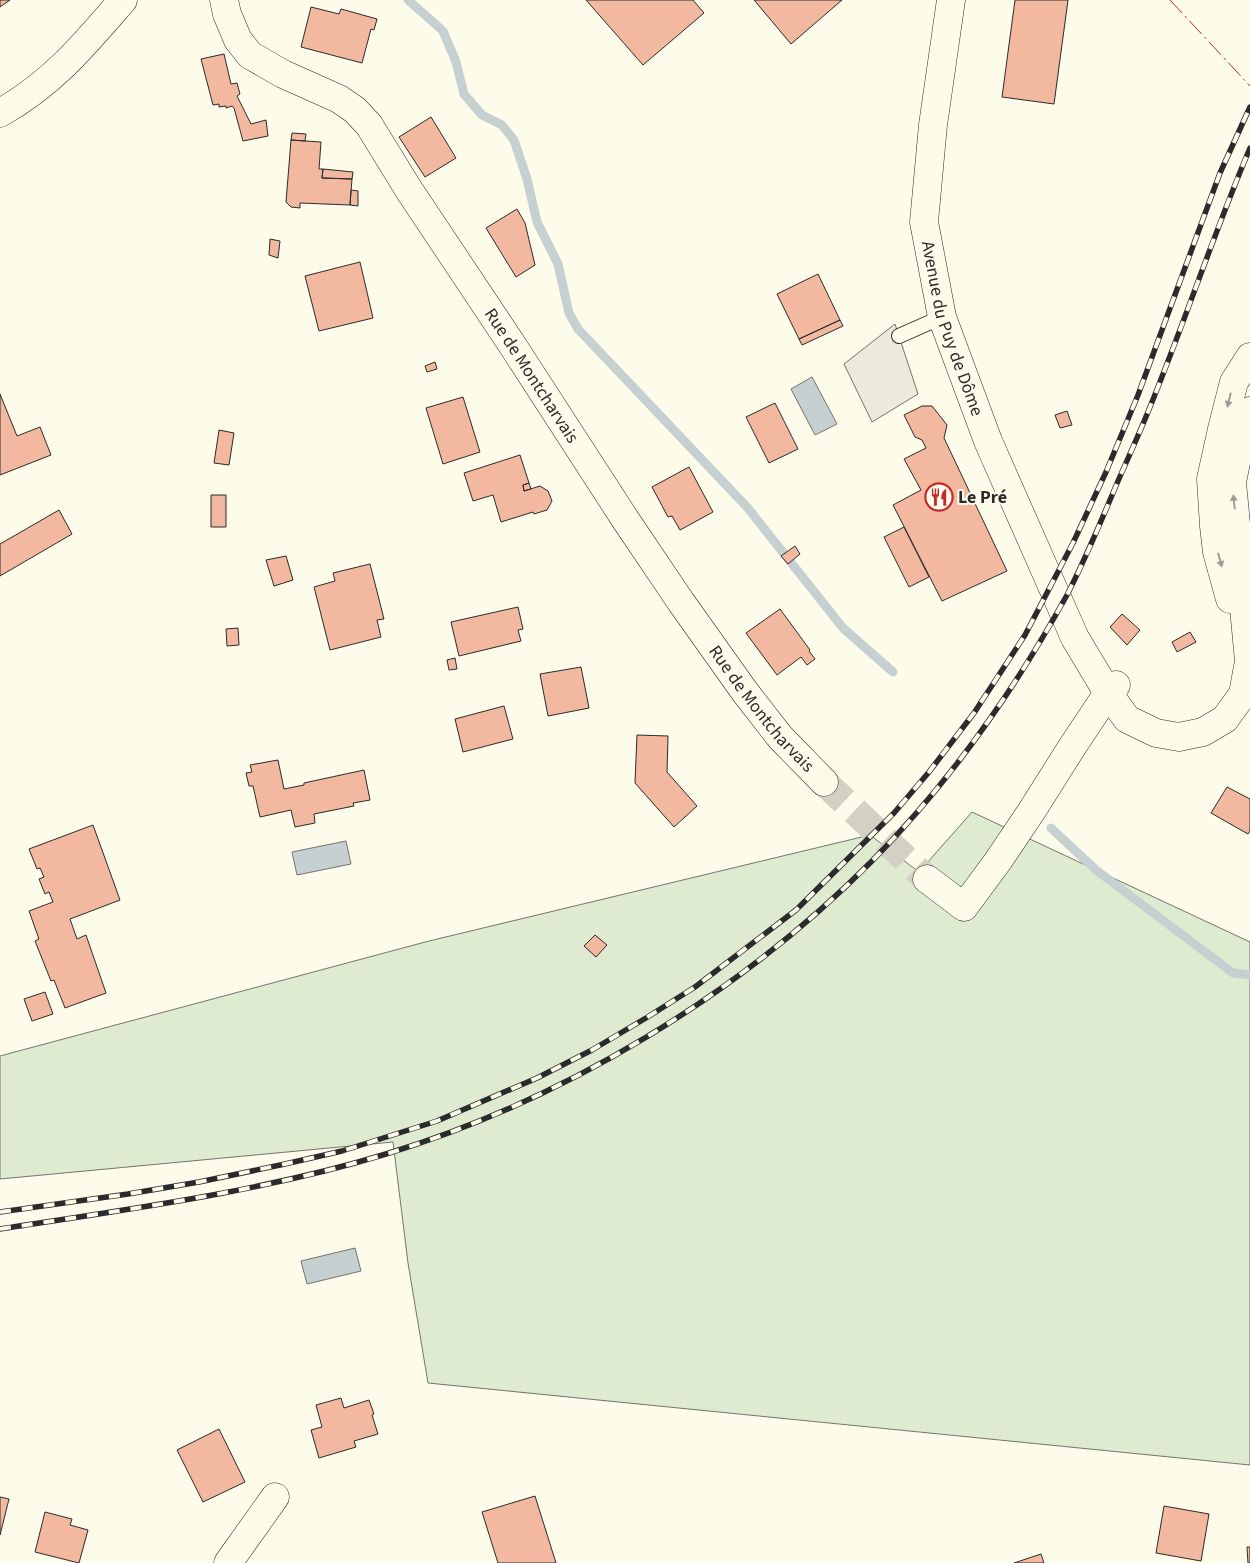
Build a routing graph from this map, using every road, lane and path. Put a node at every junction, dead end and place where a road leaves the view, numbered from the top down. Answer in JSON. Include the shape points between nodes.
{"nodes":[{"id":1,"x":123,"y":0,"type":"edge"},
{"id":2,"x":224,"y":0,"type":"edge"},
{"id":3,"x":951,"y":0,"type":"edge"},
{"id":4,"x":0,"y":113,"type":"edge"},
{"id":5,"x":942,"y":317,"type":"junction"},
{"id":6,"x":899,"y":336,"type":"dead end"},
{"id":7,"x":1250,"y":357,"type":"edge"},
{"id":8,"x":1250,"y":411,"type":"edge"},
{"id":9,"x":1112,"y":689,"type":"junction"},
{"id":10,"x":824,"y":782,"type":"tunnel mouth"},
{"id":11,"x":927,"y":879,"type":"tunnel mouth"},
{"id":12,"x":275,"y":1497,"type":"dead end"},
{"id":13,"x":228,"y":1563,"type":"edge"}],
"edges":[{"from":1,"to":4,"type":"main road","via":[[82,48],[46,82]]},
{"from":2,"to":10,"type":"main road","name":"Rue de Montcharvais","via":[[238,40],[250,55],[339,99],[355,110],[369,126],[681,602],[780,737]]},
{"from":3,"to":5,"type":"main road","name":"Avenue du Puy de Dôme","via":[[933,124],[924,222]]},
{"from":5,"to":6,"type":"lane"},
{"from":5,"to":9,"type":"main road","name":"Avenue du Puy de Dôme","via":[[988,441],[1075,638]]},
{"from":7,"to":9,"type":"main road","name":"Avenue du Puy de Dôme","one_way":true,"via":[[1234,382],[1212,479],[1217,552],[1233,610],[1237,664],[1233,687],[1220,705],[1196,720],[1173,725],[1154,719]]},
{"from":9,"to":8,"type":"main road","name":"Avenue du Puy de Dôme","one_way":true,"via":[[1128,719],[1156,733],[1179,737],[1203,732],[1225,719],[1243,694],[1249,662],[1232,482]]},
{"from":9,"to":11,"type":"main road","via":[[964,908]]},
{"from":12,"to":13,"type":"main road"}]}
